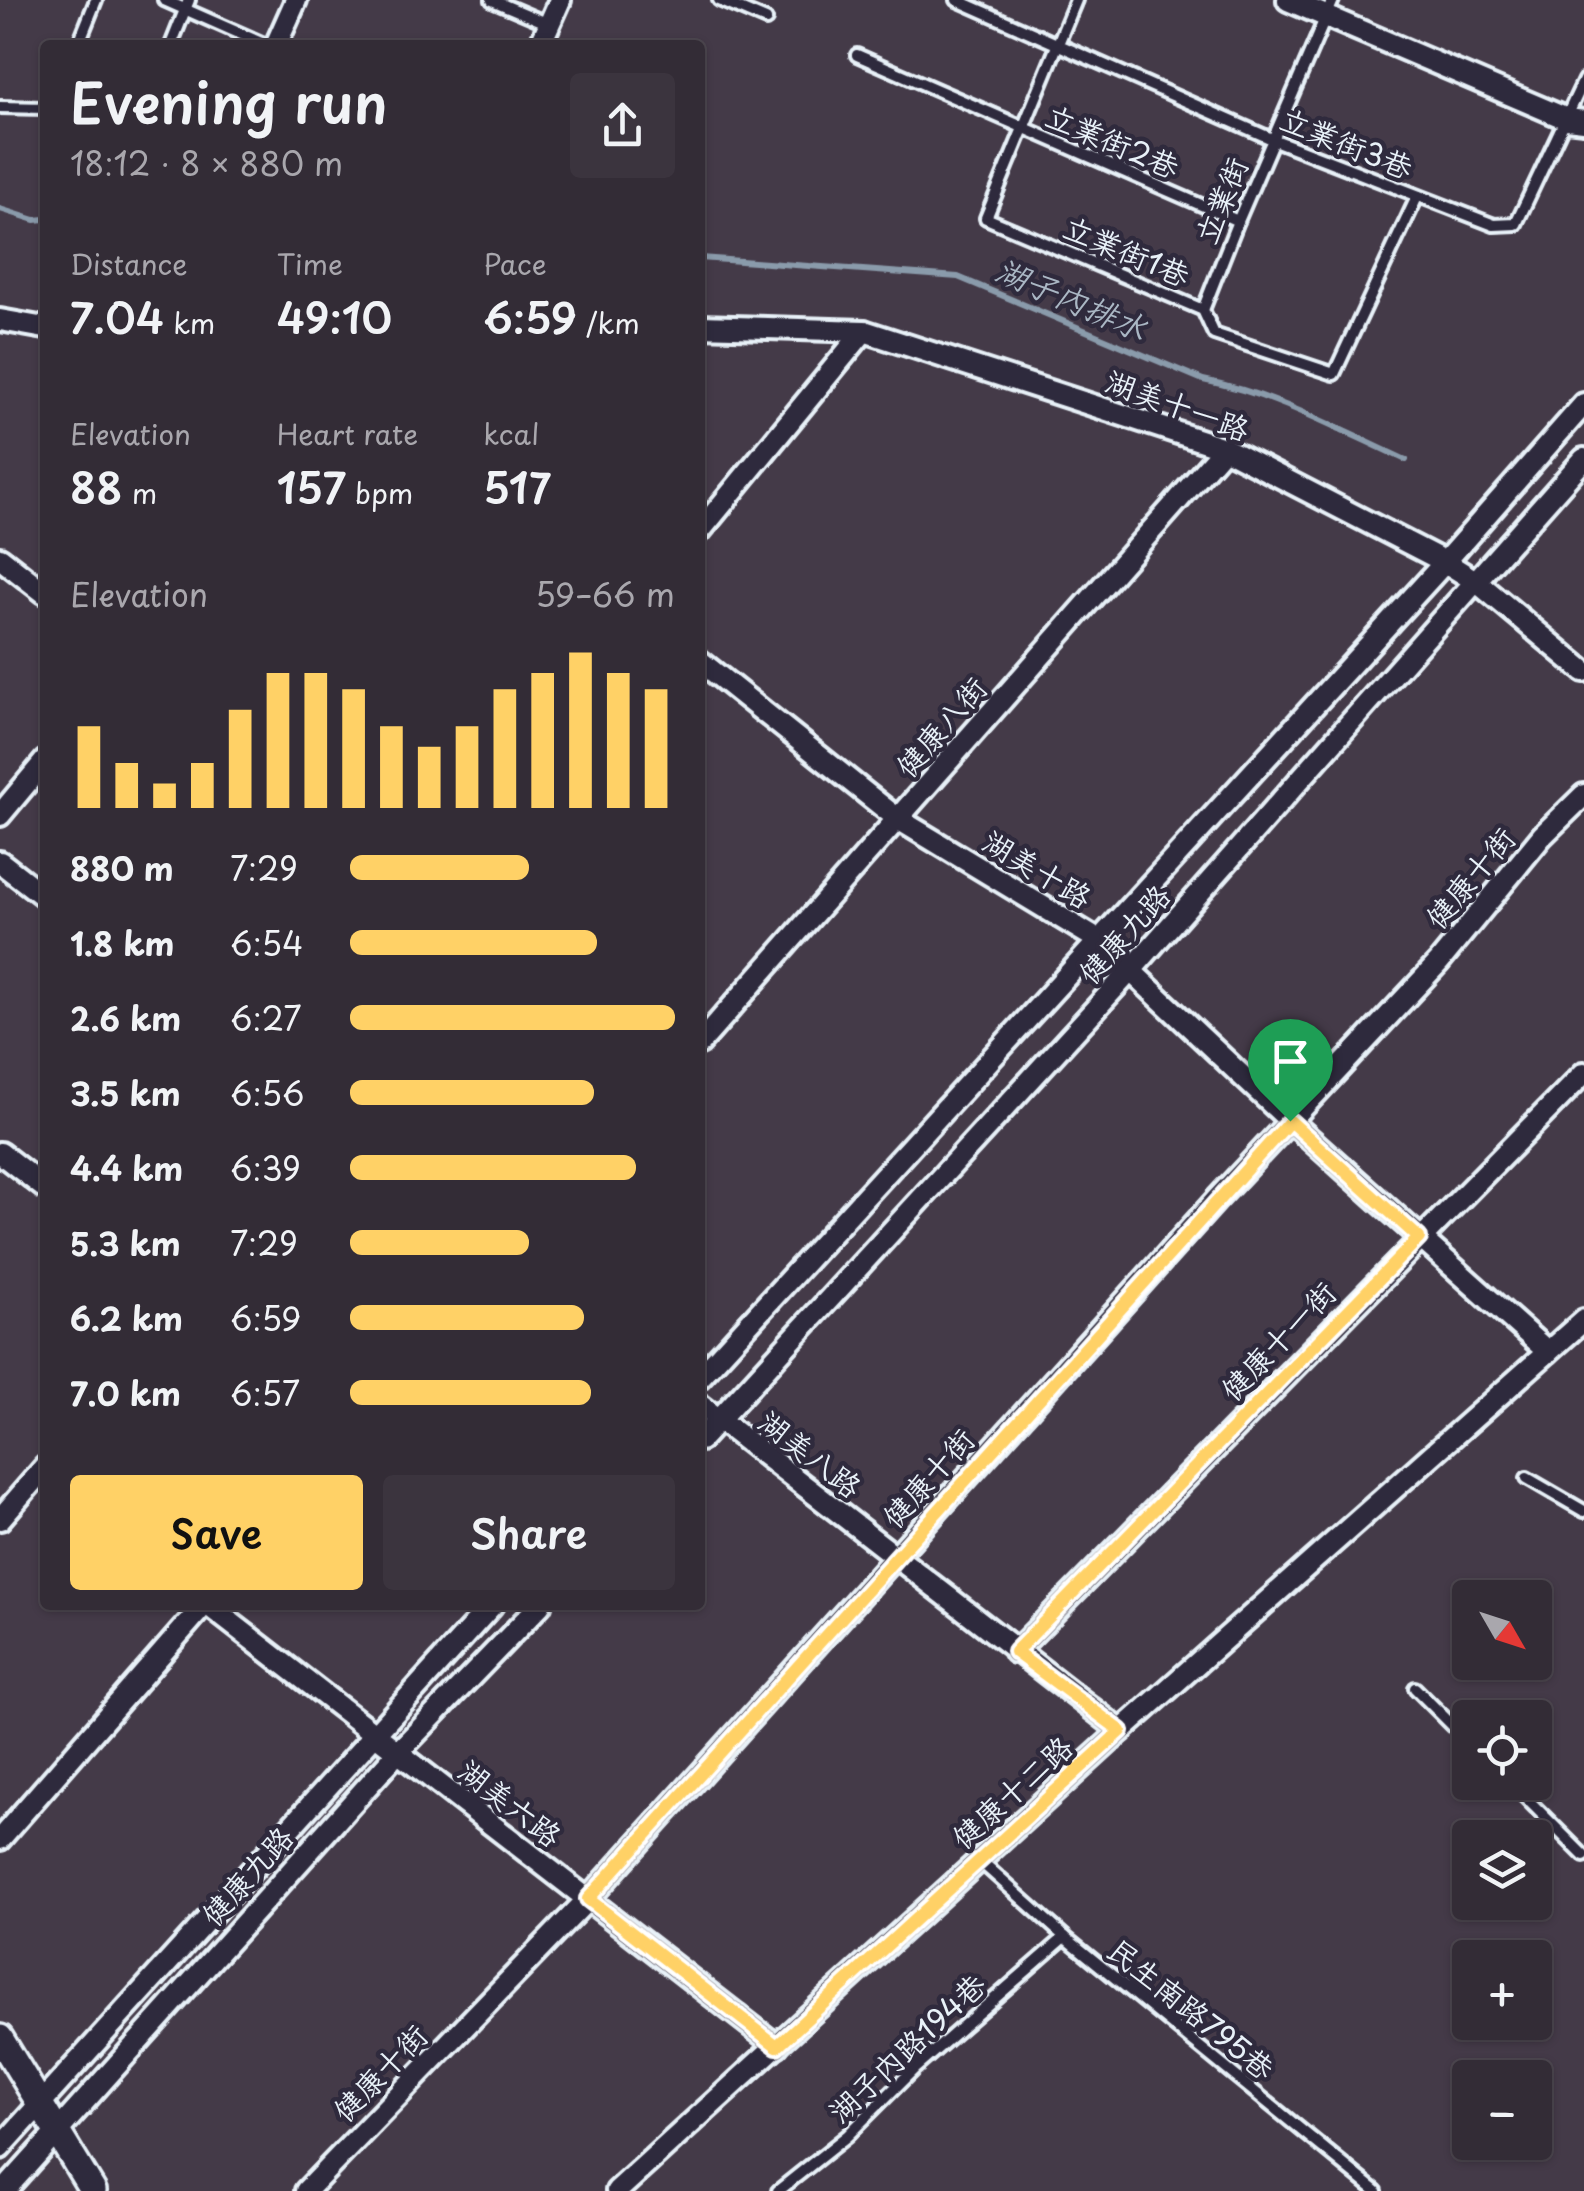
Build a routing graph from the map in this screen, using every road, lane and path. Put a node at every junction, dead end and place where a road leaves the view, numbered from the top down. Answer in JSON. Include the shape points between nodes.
{"nodes":[{"id":1,"x":96,"y":0,"type":"edge"},
{"id":2,"x":164,"y":0,"type":"edge"},
{"id":3,"x":296,"y":0,"type":"edge"},
{"id":4,"x":492,"y":0,"type":"edge"},
{"id":5,"x":560,"y":0,"type":"edge"},
{"id":6,"x":718,"y":0,"type":"edge"},
{"id":7,"x":957,"y":0,"type":"edge"},
{"id":8,"x":1076,"y":0,"type":"edge"},
{"id":9,"x":1288,"y":0,"type":"edge"},
{"id":10,"x":188,"y":4,"type":"edge"},
{"id":11,"x":1330,"y":8,"type":"edge"},
{"id":12,"x":766,"y":20,"type":"dead end"},
{"id":13,"x":548,"y":38,"type":"edge"},
{"id":14,"x":80,"y":40,"type":"edge"},
{"id":15,"x":174,"y":40,"type":"edge"},
{"id":16,"x":256,"y":40,"type":"edge"},
{"id":17,"x":278,"y":40,"type":"edge"},
{"id":18,"x":1056,"y":45,"type":"junction"},
{"id":19,"x":857,"y":56,"type":"dead end"},
{"id":20,"x":1584,"y":80,"type":"edge"},
{"id":21,"x":0,"y":107,"type":"edge"},
{"id":22,"x":40,"y":108,"type":"edge"},
{"id":23,"x":1576,"y":120,"type":"edge"},
{"id":24,"x":1024,"y":128,"type":"junction"},
{"id":25,"x":1272,"y":140,"type":"junction"},
{"id":26,"x":1416,"y":197,"type":"junction"},
{"id":27,"x":1238,"y":221,"type":"junction"},
{"id":28,"x":1204,"y":310,"type":"junction"},
{"id":29,"x":0,"y":320,"type":"edge"},
{"id":30,"x":705,"y":326,"type":"edge"},
{"id":31,"x":40,"y":327,"type":"edge"},
{"id":32,"x":864,"y":331,"type":"junction"},
{"id":33,"x":1584,"y":404,"type":"edge"},
{"id":34,"x":1224,"y":448,"type":"junction"},
{"id":35,"x":1584,"y":459,"type":"edge"},
{"id":36,"x":705,"y":525,"type":"edge"},
{"id":37,"x":0,"y":558,"type":"edge"},
{"id":38,"x":1445,"y":562,"type":"junction"},
{"id":39,"x":1477,"y":582,"type":"junction"},
{"id":40,"x":40,"y":589,"type":"edge"},
{"id":41,"x":705,"y":665,"type":"edge"},
{"id":42,"x":1584,"y":671,"type":"edge"},
{"id":43,"x":40,"y":766,"type":"edge"},
{"id":44,"x":1584,"y":794,"type":"edge"},
{"id":45,"x":0,"y":815,"type":"edge"},
{"id":46,"x":898,"y":819,"type":"junction"},
{"id":47,"x":0,"y":862,"type":"edge"},
{"id":48,"x":40,"y":893,"type":"edge"},
{"id":49,"x":1098,"y":940,"type":"junction"},
{"id":50,"x":1132,"y":969,"type":"junction"},
{"id":51,"x":705,"y":1037,"type":"edge"},
{"id":52,"x":1584,"y":1072,"type":"edge"},
{"id":53,"x":1290,"y":1121,"type":"junction"},
{"id":54,"x":0,"y":1154,"type":"edge"},
{"id":55,"x":40,"y":1184,"type":"edge"},
{"id":56,"x":1419,"y":1238,"type":"junction"},
{"id":57,"x":1584,"y":1320,"type":"edge"},
{"id":58,"x":1548,"y":1352,"type":"junction"},
{"id":59,"x":705,"y":1372,"type":"edge"},
{"id":60,"x":705,"y":1408,"type":"edge"},
{"id":61,"x":720,"y":1419,"type":"junction"},
{"id":62,"x":705,"y":1435,"type":"edge"},
{"id":63,"x":40,"y":1473,"type":"edge"},
{"id":64,"x":1527,"y":1478,"type":"dead end"},
{"id":65,"x":1584,"y":1510,"type":"edge"},
{"id":66,"x":0,"y":1519,"type":"edge"},
{"id":67,"x":895,"y":1558,"type":"junction"},
{"id":68,"x":202,"y":1610,"type":"edge"},
{"id":69,"x":213,"y":1610,"type":"edge"},
{"id":70,"x":487,"y":1610,"type":"edge"},
{"id":71,"x":535,"y":1610,"type":"edge"},
{"id":72,"x":1015,"y":1652,"type":"junction"},
{"id":73,"x":1415,"y":1688,"type":"dead end"},
{"id":74,"x":1452,"y":1725,"type":"edge"},
{"id":75,"x":1121,"y":1731,"type":"junction"},
{"id":76,"x":374,"y":1734,"type":"junction"},
{"id":77,"x":398,"y":1752,"type":"junction"},
{"id":78,"x":1528,"y":1800,"type":"edge"},
{"id":79,"x":0,"y":1840,"type":"edge"},
{"id":80,"x":1584,"y":1856,"type":"edge"},
{"id":81,"x":980,"y":1861,"type":"junction"},
{"id":82,"x":588,"y":1899,"type":"junction"},
{"id":83,"x":1065,"y":1937,"type":"junction"},
{"id":84,"x":0,"y":2038,"type":"edge"},
{"id":85,"x":777,"y":2046,"type":"junction"},
{"id":86,"x":39,"y":2102,"type":"junction"},
{"id":87,"x":56,"y":2130,"type":"junction"},
{"id":88,"x":0,"y":2148,"type":"edge"},
{"id":89,"x":781,"y":2190,"type":"edge"},
{"id":90,"x":4,"y":2191,"type":"edge"},
{"id":91,"x":93,"y":2191,"type":"edge"},
{"id":92,"x":306,"y":2191,"type":"edge"},
{"id":93,"x":617,"y":2191,"type":"edge"},
{"id":94,"x":1376,"y":2191,"type":"edge"}],
"edges":[{"from":1,"to":14,"type":"lane"},
{"from":2,"to":10,"type":"lane"},
{"from":3,"to":17,"type":"street"},
{"from":4,"to":13,"type":"lane"},
{"from":5,"to":13,"type":"street"},
{"from":6,"to":12,"type":"lane"},
{"from":7,"to":18,"type":"lane","name":"立業街3巷"},
{"from":8,"to":18,"type":"lane"},
{"from":9,"to":11,"type":"street"},
{"from":10,"to":15,"type":"lane"},
{"from":10,"to":16,"type":"lane"},
{"from":11,"to":23,"type":"street"},
{"from":11,"to":25,"type":"lane","name":"立業街"},
{"from":18,"to":24,"type":"lane"},
{"from":18,"to":25,"type":"lane","name":"立業街3巷"},
{"from":19,"to":24,"type":"lane","name":"立業街2巷"},
{"from":20,"to":23,"type":"lane"},
{"from":21,"to":22,"type":"lane"},
{"from":23,"to":26,"type":"lane","name":"立業街3巷","via":[[1516,224],[1494,225]]},
{"from":24,"to":27,"type":"lane","name":"立業街2巷"},
{"from":24,"to":28,"type":"lane","name":"立業街1巷","via":[[986,218]]},
{"from":25,"to":26,"type":"lane","name":"立業街3巷"},
{"from":25,"to":27,"type":"lane","name":"立業街"},
{"from":26,"to":28,"type":"lane","name":"立業街1巷","via":[[1334,374],[1214,334]]},
{"from":27,"to":28,"type":"lane","name":"立業街"},
{"from":29,"to":31,"type":"street"},
{"from":30,"to":32,"type":"street","name":"湖美十一路"},
{"from":32,"to":34,"type":"street","name":"湖美十一路"},
{"from":32,"to":36,"type":"street"},
{"from":33,"to":38,"type":"street"},
{"from":34,"to":38,"type":"street","name":"湖美十一路"},
{"from":34,"to":46,"type":"street","name":"健康八街"},
{"from":35,"to":39,"type":"street","name":"健康九路"},
{"from":37,"to":40,"type":"street"},
{"from":38,"to":39,"type":"street","name":"湖美十一路"},
{"from":38,"to":49,"type":"street"},
{"from":39,"to":42,"type":"street","name":"湖美十一路"},
{"from":39,"to":50,"type":"street","name":"健康九路"},
{"from":41,"to":46,"type":"street","name":"湖美十路"},
{"from":43,"to":45,"type":"street"},
{"from":44,"to":53,"type":"street","name":"健康十街"},
{"from":46,"to":49,"type":"street","name":"湖美十路"},
{"from":46,"to":51,"type":"street","name":"健康八街"},
{"from":47,"to":48,"type":"street"},
{"from":49,"to":50,"type":"street","name":"湖美十路"},
{"from":49,"to":59,"type":"street"},
{"from":50,"to":53,"type":"street","name":"湖美十路"},
{"from":50,"to":61,"type":"street","name":"健康九路"},
{"from":52,"to":56,"type":"street","name":"健康十一街"},
{"from":53,"to":56,"type":"street","name":"湖美十路"},
{"from":53,"to":67,"type":"street","name":"健康十街"},
{"from":54,"to":55,"type":"street"},
{"from":56,"to":58,"type":"street","name":"湖美十路"},
{"from":56,"to":72,"type":"street","name":"健康十一街"},
{"from":57,"to":58,"type":"street","name":"健康十二路"},
{"from":58,"to":75,"type":"street","name":"健康十二路"},
{"from":60,"to":61,"type":"street","name":"湖美八路"},
{"from":61,"to":62,"type":"street","name":"健康九路"},
{"from":61,"to":67,"type":"street","name":"湖美八路"},
{"from":63,"to":66,"type":"street"},
{"from":64,"to":65,"type":"lane"},
{"from":67,"to":72,"type":"street","name":"湖美八路"},
{"from":67,"to":82,"type":"street","name":"健康十街"},
{"from":68,"to":79,"type":"street"},
{"from":69,"to":76,"type":"street","name":"湖美六路"},
{"from":70,"to":76,"type":"street"},
{"from":71,"to":77,"type":"street","name":"健康九路"},
{"from":72,"to":75,"type":"street","name":"湖美八路"},
{"from":73,"to":74,"type":"lane"},
{"from":75,"to":81,"type":"street","name":"健康十二路"},
{"from":76,"to":77,"type":"street","name":"湖美六路"},
{"from":76,"to":86,"type":"street"},
{"from":77,"to":82,"type":"street","name":"湖美六路"},
{"from":77,"to":87,"type":"street","name":"健康九路"},
{"from":78,"to":80,"type":"lane"},
{"from":81,"to":83,"type":"lane","name":"民生南路795巷"},
{"from":81,"to":85,"type":"street","name":"健康十二路"},
{"from":82,"to":85,"type":"street","name":"湖美六路"},
{"from":82,"to":92,"type":"street","name":"健康十街"},
{"from":83,"to":89,"type":"lane","name":"湖子內路194巷"},
{"from":83,"to":94,"type":"lane","name":"民生南路795巷"},
{"from":84,"to":86,"type":"street"},
{"from":85,"to":93,"type":"street","name":"健康十二路"},
{"from":86,"to":87,"type":"street"},
{"from":86,"to":88,"type":"street"},
{"from":87,"to":90,"type":"street","name":"健康九路"},
{"from":87,"to":91,"type":"street"}]}
